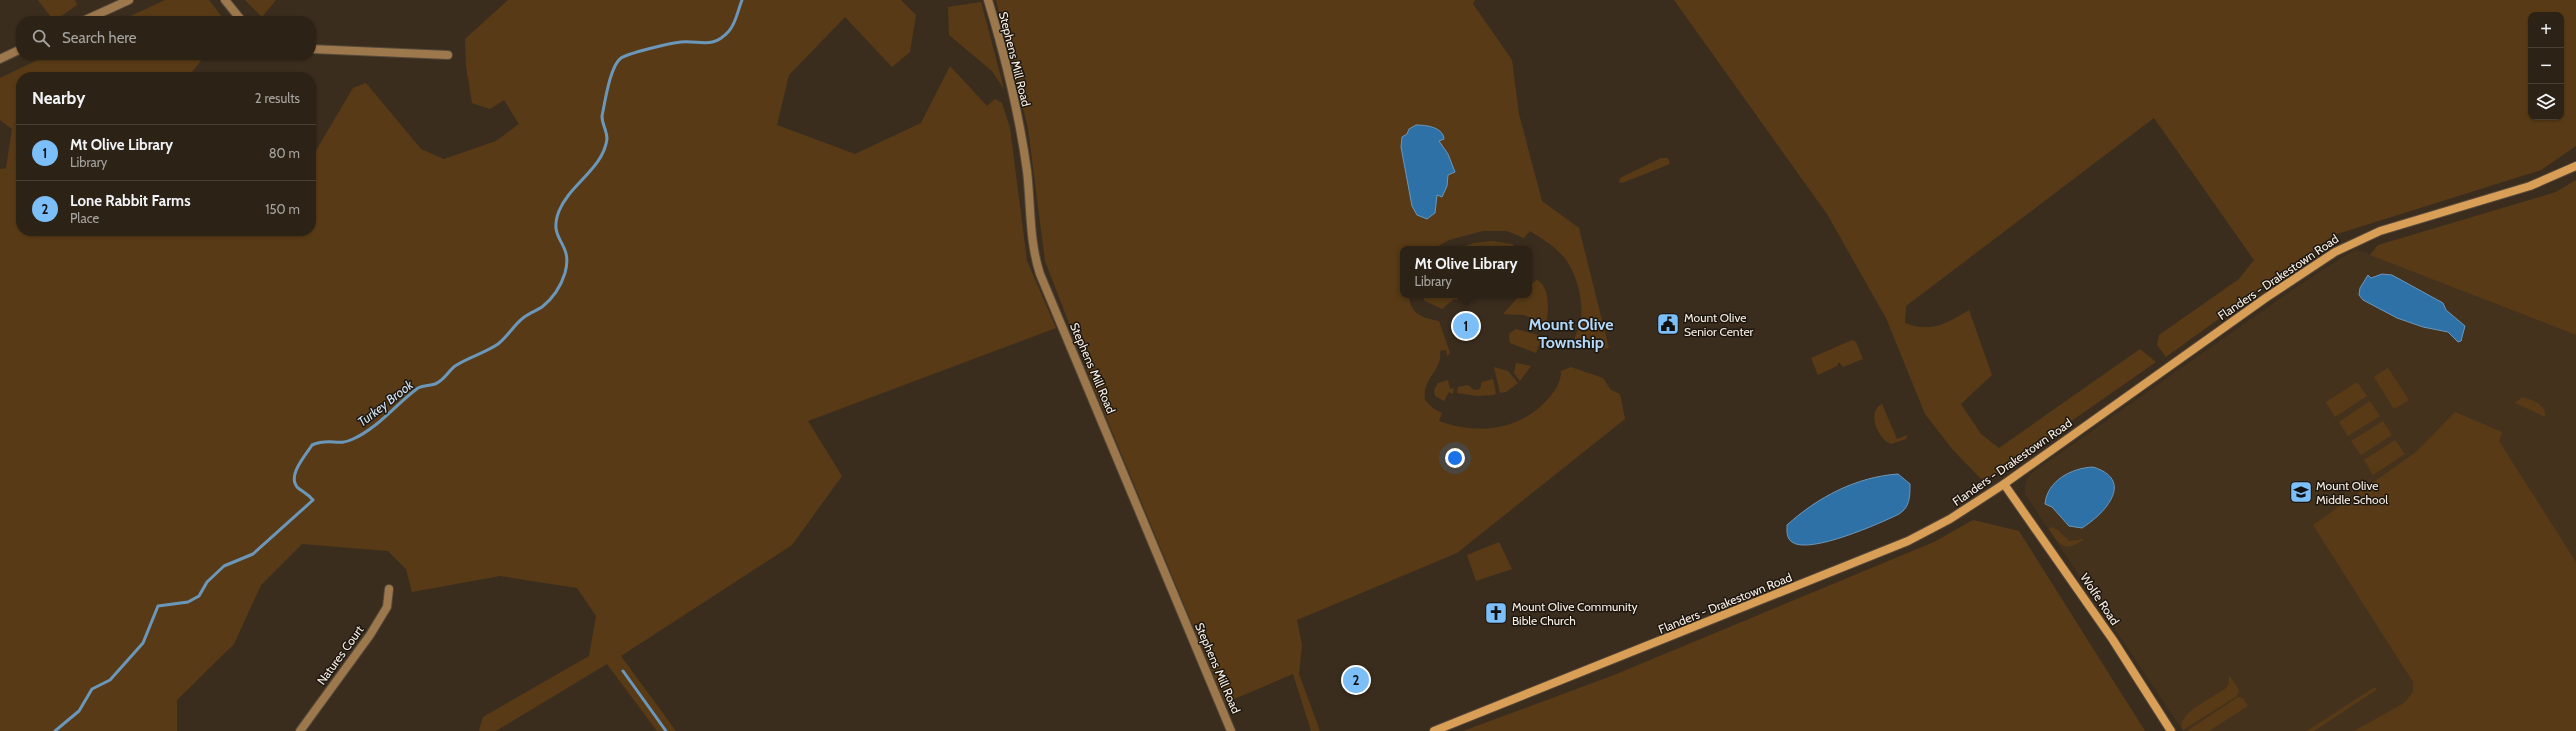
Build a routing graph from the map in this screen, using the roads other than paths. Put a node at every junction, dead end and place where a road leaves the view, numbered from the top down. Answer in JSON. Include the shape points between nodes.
{"nodes":[{"id":1,"x":129,"y":0,"type":"edge"},
{"id":2,"x":225,"y":0,"type":"edge"},
{"id":3,"x":988,"y":0,"type":"edge"},
{"id":4,"x":94,"y":16,"type":"edge"},
{"id":5,"x":238,"y":16,"type":"edge"},
{"id":6,"x":316,"y":49,"type":"edge"},
{"id":7,"x":16,"y":51,"type":"edge"},
{"id":8,"x":448,"y":54,"type":"dead end"},
{"id":9,"x":0,"y":59,"type":"edge"},
{"id":10,"x":2576,"y":166,"type":"edge"},
{"id":11,"x":2004,"y":484,"type":"junction"},
{"id":12,"x":389,"y":589,"type":"dead end"},
{"id":13,"x":300,"y":731,"type":"edge"},
{"id":14,"x":1231,"y":731,"type":"edge"},
{"id":15,"x":1434,"y":731,"type":"edge"},
{"id":16,"x":2171,"y":731,"type":"edge"}],
"edges":[{"from":1,"to":4,"type":"street"},
{"from":2,"to":5,"type":"street"},
{"from":3,"to":14,"type":"street","name":"Stephens Mill Road","via":[[1008,74],[1024,149],[1034,248],[1040,274]]},
{"from":6,"to":8,"type":"street"},
{"from":7,"to":9,"type":"street"},
{"from":10,"to":11,"type":"street","name":"Flanders - Drakestown Road","via":[[2530,186],[2380,231],[2335,252],[2267,297]]},
{"from":11,"to":15,"type":"street","name":"Flanders - Drakestown Road","via":[[1950,519],[1878,554]]},
{"from":11,"to":16,"type":"street","name":"Wolfe Road","via":[[2113,640]]},
{"from":12,"to":13,"type":"street","name":"Natures Court","via":[[387,607],[370,635]]}]}
